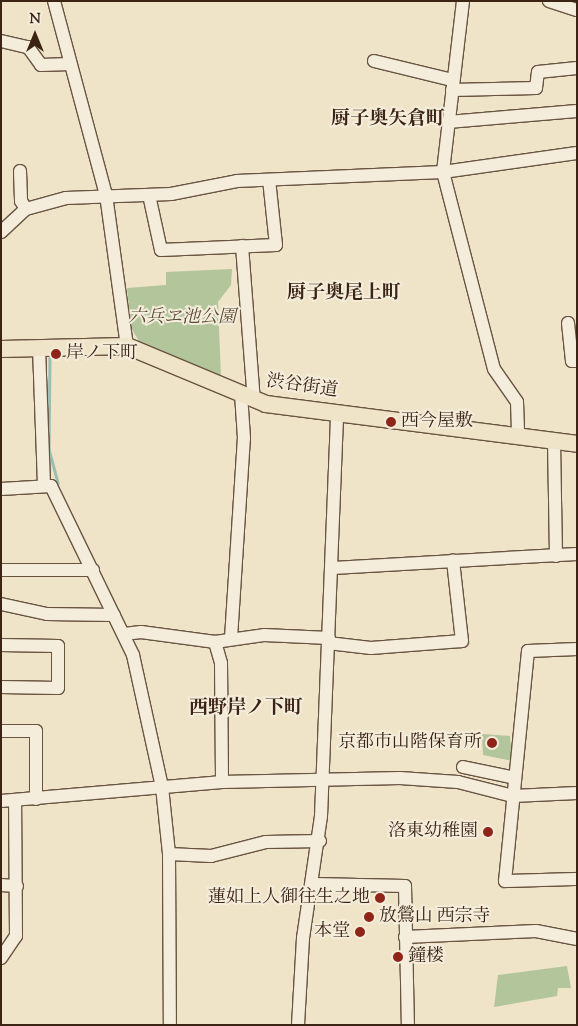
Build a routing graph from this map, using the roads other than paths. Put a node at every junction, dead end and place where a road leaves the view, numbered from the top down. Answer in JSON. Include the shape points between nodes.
{"nodes":[{"id":1,"x":54,"y":1,"type":"edge"},
{"id":2,"x":463,"y":1,"type":"edge"},
{"id":3,"x":549,"y":1,"type":"edge"},
{"id":4,"x":577,"y":10,"type":"edge"},
{"id":5,"x":1,"y":41,"type":"edge"},
{"id":6,"x":374,"y":62,"type":"dead end"},
{"id":7,"x":70,"y":64,"type":"junction"},
{"id":8,"x":577,"y":68,"type":"edge"},
{"id":9,"x":452,"y":85,"type":"junction"},
{"id":10,"x":577,"y":111,"type":"edge"},
{"id":11,"x":448,"y":122,"type":"junction"},
{"id":12,"x":577,"y":153,"type":"edge"},
{"id":13,"x":20,"y":171,"type":"dead end"},
{"id":14,"x":443,"y":172,"type":"junction"},
{"id":15,"x":269,"y":180,"type":"junction"},
{"id":16,"x":106,"y":195,"type":"junction"},
{"id":17,"x":150,"y":195,"type":"junction"},
{"id":18,"x":26,"y":209,"type":"junction"},
{"id":19,"x":1,"y":232,"type":"edge"},
{"id":20,"x":242,"y":246,"type":"junction"},
{"id":21,"x":568,"y":323,"type":"dead end"},
{"id":22,"x":127,"y":346,"type":"junction"},
{"id":23,"x":39,"y":348,"type":"junction"},
{"id":24,"x":1,"y":349,"type":"edge"},
{"id":25,"x":577,"y":361,"type":"edge"},
{"id":26,"x":247,"y":397,"type":"junction"},
{"id":27,"x":337,"y":412,"type":"junction"},
{"id":28,"x":518,"y":436,"type":"junction"},
{"id":29,"x":554,"y":441,"type":"junction"},
{"id":30,"x":577,"y":444,"type":"edge"},
{"id":31,"x":44,"y":484,"type":"junction"},
{"id":32,"x":1,"y":490,"type":"edge"},
{"id":33,"x":577,"y":554,"type":"edge"},
{"id":34,"x":556,"y":556,"type":"junction"},
{"id":35,"x":453,"y":561,"type":"junction"},
{"id":36,"x":334,"y":568,"type":"junction"},
{"id":37,"x":1,"y":570,"type":"edge"},
{"id":38,"x":93,"y":570,"type":"junction"},
{"id":39,"x":1,"y":604,"type":"edge"},
{"id":40,"x":114,"y":615,"type":"junction"},
{"id":41,"x":124,"y":634,"type":"junction"},
{"id":42,"x":231,"y":638,"type":"junction"},
{"id":43,"x":328,"y":640,"type":"junction"},
{"id":44,"x":215,"y":642,"type":"junction"},
{"id":45,"x":1,"y":645,"type":"edge"},
{"id":46,"x":577,"y":650,"type":"edge"},
{"id":47,"x":1,"y":687,"type":"edge"},
{"id":48,"x":1,"y":731,"type":"edge"},
{"id":49,"x":463,"y":767,"type":"dead end"},
{"id":50,"x":515,"y":778,"type":"junction"},
{"id":51,"x":321,"y":780,"type":"junction"},
{"id":52,"x":222,"y":782,"type":"junction"},
{"id":53,"x":162,"y":787,"type":"junction"},
{"id":54,"x":577,"y":793,"type":"edge"},
{"id":55,"x":513,"y":796,"type":"junction"},
{"id":56,"x":36,"y":799,"type":"junction"},
{"id":57,"x":1,"y":801,"type":"edge"},
{"id":58,"x":15,"y":801,"type":"junction"},
{"id":59,"x":320,"y":841,"type":"junction"},
{"id":60,"x":169,"y":854,"type":"junction"},
{"id":61,"x":577,"y":879,"type":"edge"},
{"id":62,"x":314,"y":884,"type":"junction"},
{"id":63,"x":1,"y":885,"type":"edge"},
{"id":64,"x":17,"y":886,"type":"junction"},
{"id":65,"x":406,"y":937,"type":"junction"},
{"id":66,"x":577,"y":939,"type":"edge"},
{"id":67,"x":6,"y":945,"type":"edge"},
{"id":68,"x":1,"y":958,"type":"edge"},
{"id":69,"x":170,"y":1025,"type":"edge"},
{"id":70,"x":298,"y":1025,"type":"edge"},
{"id":71,"x":408,"y":1025,"type":"edge"}],
"edges":[{"from":1,"to":7,"type":"street"},
{"from":2,"to":9,"type":"street"},
{"from":3,"to":4,"type":"street"},
{"from":5,"to":7,"type":"street","via":[[28,48],[41,65]]},
{"from":6,"to":9,"type":"street"},
{"from":7,"to":16,"type":"street"},
{"from":8,"to":9,"type":"street","via":[[538,72],[536,88]]},
{"from":9,"to":11,"type":"street"},
{"from":10,"to":11,"type":"street"},
{"from":11,"to":14,"type":"street"},
{"from":12,"to":14,"type":"street"},
{"from":13,"to":18,"type":"street","via":[[21,200]]},
{"from":14,"to":15,"type":"street"},
{"from":14,"to":28,"type":"street","via":[[494,369],[517,402]]},
{"from":15,"to":17,"type":"street"},
{"from":15,"to":20,"type":"street","via":[[276,245]]},
{"from":16,"to":17,"type":"street"},
{"from":16,"to":18,"type":"street","via":[[48,201]]},
{"from":16,"to":22,"type":"street"},
{"from":17,"to":20,"type":"street","via":[[162,250]]},
{"from":18,"to":19,"type":"street"},
{"from":20,"to":26,"type":"street"},
{"from":21,"to":25,"type":"street","via":[[572,361]]},
{"from":22,"to":23,"type":"main road","name":"渋谷街道"},
{"from":22,"to":26,"type":"main road","name":"渋谷街道"},
{"from":23,"to":24,"type":"main road","name":"渋谷街道"},
{"from":23,"to":31,"type":"street"},
{"from":26,"to":27,"type":"main road","name":"渋谷街道"},
{"from":26,"to":42,"type":"street"},
{"from":27,"to":28,"type":"main road","name":"渋谷街道"},
{"from":27,"to":36,"type":"street"},
{"from":28,"to":29,"type":"main road","name":"渋谷街道"},
{"from":29,"to":30,"type":"main road","name":"渋谷街道"},
{"from":29,"to":34,"type":"street"},
{"from":31,"to":32,"type":"street"},
{"from":31,"to":38,"type":"street","via":[[51,486]]},
{"from":33,"to":34,"type":"street"},
{"from":34,"to":35,"type":"street"},
{"from":35,"to":36,"type":"street"},
{"from":35,"to":43,"type":"street","via":[[462,641],[370,648]]},
{"from":36,"to":43,"type":"street"},
{"from":37,"to":38,"type":"street"},
{"from":38,"to":40,"type":"street"},
{"from":39,"to":40,"type":"street","via":[[47,614]]},
{"from":40,"to":41,"type":"street"},
{"from":41,"to":44,"type":"street","via":[[141,632]]},
{"from":41,"to":53,"type":"street"},
{"from":42,"to":43,"type":"street"},
{"from":42,"to":44,"type":"street"},
{"from":43,"to":51,"type":"street"},
{"from":44,"to":52,"type":"street","via":[[221,663]]},
{"from":45,"to":47,"type":"street","via":[[58,646],[58,688]]},
{"from":46,"to":50,"type":"street","via":[[528,652]]},
{"from":48,"to":56,"type":"street","via":[[36,731]]},
{"from":49,"to":50,"type":"street"},
{"from":50,"to":55,"type":"street"},
{"from":51,"to":52,"type":"street"},
{"from":51,"to":55,"type":"street","via":[[458,782]]},
{"from":51,"to":59,"type":"street"},
{"from":52,"to":53,"type":"street"},
{"from":53,"to":56,"type":"street"},
{"from":53,"to":60,"type":"street"},
{"from":54,"to":55,"type":"street"},
{"from":55,"to":61,"type":"street","via":[[505,880]]},
{"from":56,"to":58,"type":"street"},
{"from":57,"to":58,"type":"street"},
{"from":58,"to":64,"type":"street"},
{"from":59,"to":60,"type":"street","via":[[266,842],[211,856]]},
{"from":59,"to":62,"type":"street"},
{"from":60,"to":69,"type":"street"},
{"from":62,"to":65,"type":"street","via":[[405,886]]},
{"from":62,"to":70,"type":"street","via":[[303,938]]},
{"from":63,"to":64,"type":"street"},
{"from":64,"to":67,"type":"street","via":[[16,936]]},
{"from":65,"to":66,"type":"street","via":[[536,931]]},
{"from":65,"to":71,"type":"street"},
{"from":67,"to":68,"type":"street"}]}
